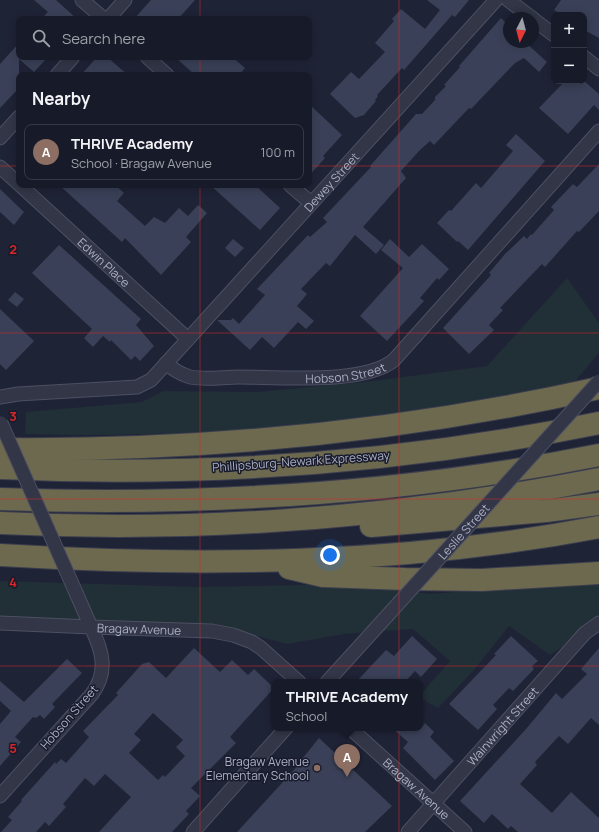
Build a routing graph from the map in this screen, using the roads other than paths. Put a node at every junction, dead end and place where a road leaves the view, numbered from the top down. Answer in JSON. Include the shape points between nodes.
{"nodes":[{"id":1,"x":82,"y":0,"type":"edge"},
{"id":2,"x":125,"y":0,"type":"edge"},
{"id":3,"x":496,"y":0,"type":"edge"},
{"id":4,"x":508,"y":0,"type":"edge"},
{"id":5,"x":524,"y":12,"type":"edge"},
{"id":6,"x":101,"y":16,"type":"edge"},
{"id":7,"x":111,"y":16,"type":"edge"},
{"id":8,"x":539,"y":23,"type":"edge"},
{"id":9,"x":551,"y":33,"type":"edge"},
{"id":10,"x":587,"y":59,"type":"edge"},
{"id":11,"x":70,"y":60,"type":"edge"},
{"id":12,"x":150,"y":60,"type":"edge"},
{"id":13,"x":599,"y":68,"type":"edge"},
{"id":14,"x":60,"y":72,"type":"edge"},
{"id":15,"x":164,"y":72,"type":"edge"},
{"id":16,"x":16,"y":120,"type":"edge"},
{"id":17,"x":599,"y":131,"type":"edge"},
{"id":18,"x":0,"y":138,"type":"edge"},
{"id":19,"x":0,"y":167,"type":"edge"},
{"id":20,"x":16,"y":182,"type":"edge"},
{"id":21,"x":22,"y":188,"type":"edge"},
{"id":22,"x":294,"y":188,"type":"edge"},
{"id":23,"x":311,"y":203,"type":"junction"},
{"id":24,"x":188,"y":339,"type":"junction"},
{"id":25,"x":166,"y":364,"type":"junction"},
{"id":26,"x":599,"y":381,"type":"edge"},
{"id":27,"x":599,"y":388,"type":"edge"},
{"id":28,"x":0,"y":397,"type":"edge"},
{"id":29,"x":0,"y":423,"type":"edge"},
{"id":30,"x":599,"y":423,"type":"edge"},
{"id":31,"x":0,"y":450,"type":"edge"},
{"id":32,"x":599,"y":455,"type":"edge"},
{"id":33,"x":0,"y":468,"type":"edge"},
{"id":34,"x":599,"y":479,"type":"edge"},
{"id":35,"x":0,"y":500,"type":"edge"},
{"id":36,"x":599,"y":504,"type":"edge"},
{"id":37,"x":0,"y":523,"type":"edge"},
{"id":38,"x":130,"y":525,"type":"junction"},
{"id":39,"x":599,"y":527,"type":"edge"},
{"id":40,"x":0,"y":555,"type":"edge"},
{"id":41,"x":258,"y":561,"type":"junction"},
{"id":42,"x":599,"y":562,"type":"edge"},
{"id":43,"x":599,"y":573,"type":"edge"},
{"id":44,"x":482,"y":580,"type":"junction"},
{"id":45,"x":0,"y":623,"type":"edge"},
{"id":46,"x":599,"y":623,"type":"edge"},
{"id":47,"x":91,"y":627,"type":"junction"},
{"id":48,"x":296,"y":679,"type":"edge"},
{"id":49,"x":330,"y":679,"type":"edge"},
{"id":50,"x":283,"y":731,"type":"edge"},
{"id":51,"x":353,"y":731,"type":"edge"},
{"id":52,"x":0,"y":796,"type":"edge"},
{"id":53,"x":433,"y":803,"type":"junction"},
{"id":54,"x":193,"y":832,"type":"edge"},
{"id":55,"x":408,"y":832,"type":"edge"},
{"id":56,"x":465,"y":832,"type":"edge"}],
"edges":[{"from":1,"to":6,"type":"street"},
{"from":2,"to":7,"type":"street"},
{"from":3,"to":23,"type":"street","name":"Dewey Street"},
{"from":4,"to":5,"type":"street"},
{"from":8,"to":9,"type":"street"},
{"from":10,"to":13,"type":"street"},
{"from":11,"to":14,"type":"street"},
{"from":12,"to":15,"type":"street"},
{"from":16,"to":18,"type":"street"},
{"from":17,"to":25,"type":"street","name":"Hobson Street","via":[[394,360],[383,368],[360,374],[292,378],[204,378],[183,374]]},
{"from":19,"to":20,"type":"street","name":"Edwin Place"},
{"from":21,"to":24,"type":"street","name":"Edwin Place"},
{"from":22,"to":23,"type":"street"},
{"from":23,"to":24,"type":"street","name":"Dewey Street"},
{"from":24,"to":25,"type":"street","name":"Dewey Street"},
{"from":25,"to":28,"type":"street","via":[[151,380],[137,387]]},
{"from":26,"to":49,"type":"street","name":"Leslie Street","bridge":true},
{"from":27,"to":31,"type":"highway","via":[[434,420],[325,434],[134,447]]},
{"from":29,"to":47,"type":"street","name":"Bragaw Avenue","bridge":true},
{"from":30,"to":33,"type":"highway","name":"Phillipsburg-Newark Expressway","via":[[528,437],[321,462],[113,471]]},
{"from":32,"to":35,"type":"highway","via":[[463,478],[308,494],[159,501]]},
{"from":34,"to":38,"type":"highway","via":[[493,497],[339,515]]},
{"from":36,"to":38,"type":"highway","via":[[369,526],[285,528]]},
{"from":37,"to":38,"type":"highway"},
{"from":39,"to":41,"type":"highway","via":[[513,542],[410,554]]},
{"from":40,"to":41,"type":"highway","via":[[91,560]]},
{"from":41,"to":44,"type":"highway","via":[[323,576]]},
{"from":42,"to":44,"type":"highway"},
{"from":43,"to":44,"type":"highway"},
{"from":45,"to":47,"type":"street"},
{"from":46,"to":53,"type":"street","name":"Wainwright Street","via":[[586,633]]},
{"from":47,"to":48,"type":"street","name":"Bragaw Avenue","via":[[233,634],[261,648]]},
{"from":47,"to":52,"type":"street","name":"Hobson Street","via":[[103,658],[100,681],[92,694]]},
{"from":50,"to":54,"type":"street"},
{"from":51,"to":53,"type":"street","name":"Bragaw Avenue"},
{"from":53,"to":55,"type":"street","name":"Wainwright Street"},
{"from":53,"to":56,"type":"street","name":"Bragaw Avenue"}]}
